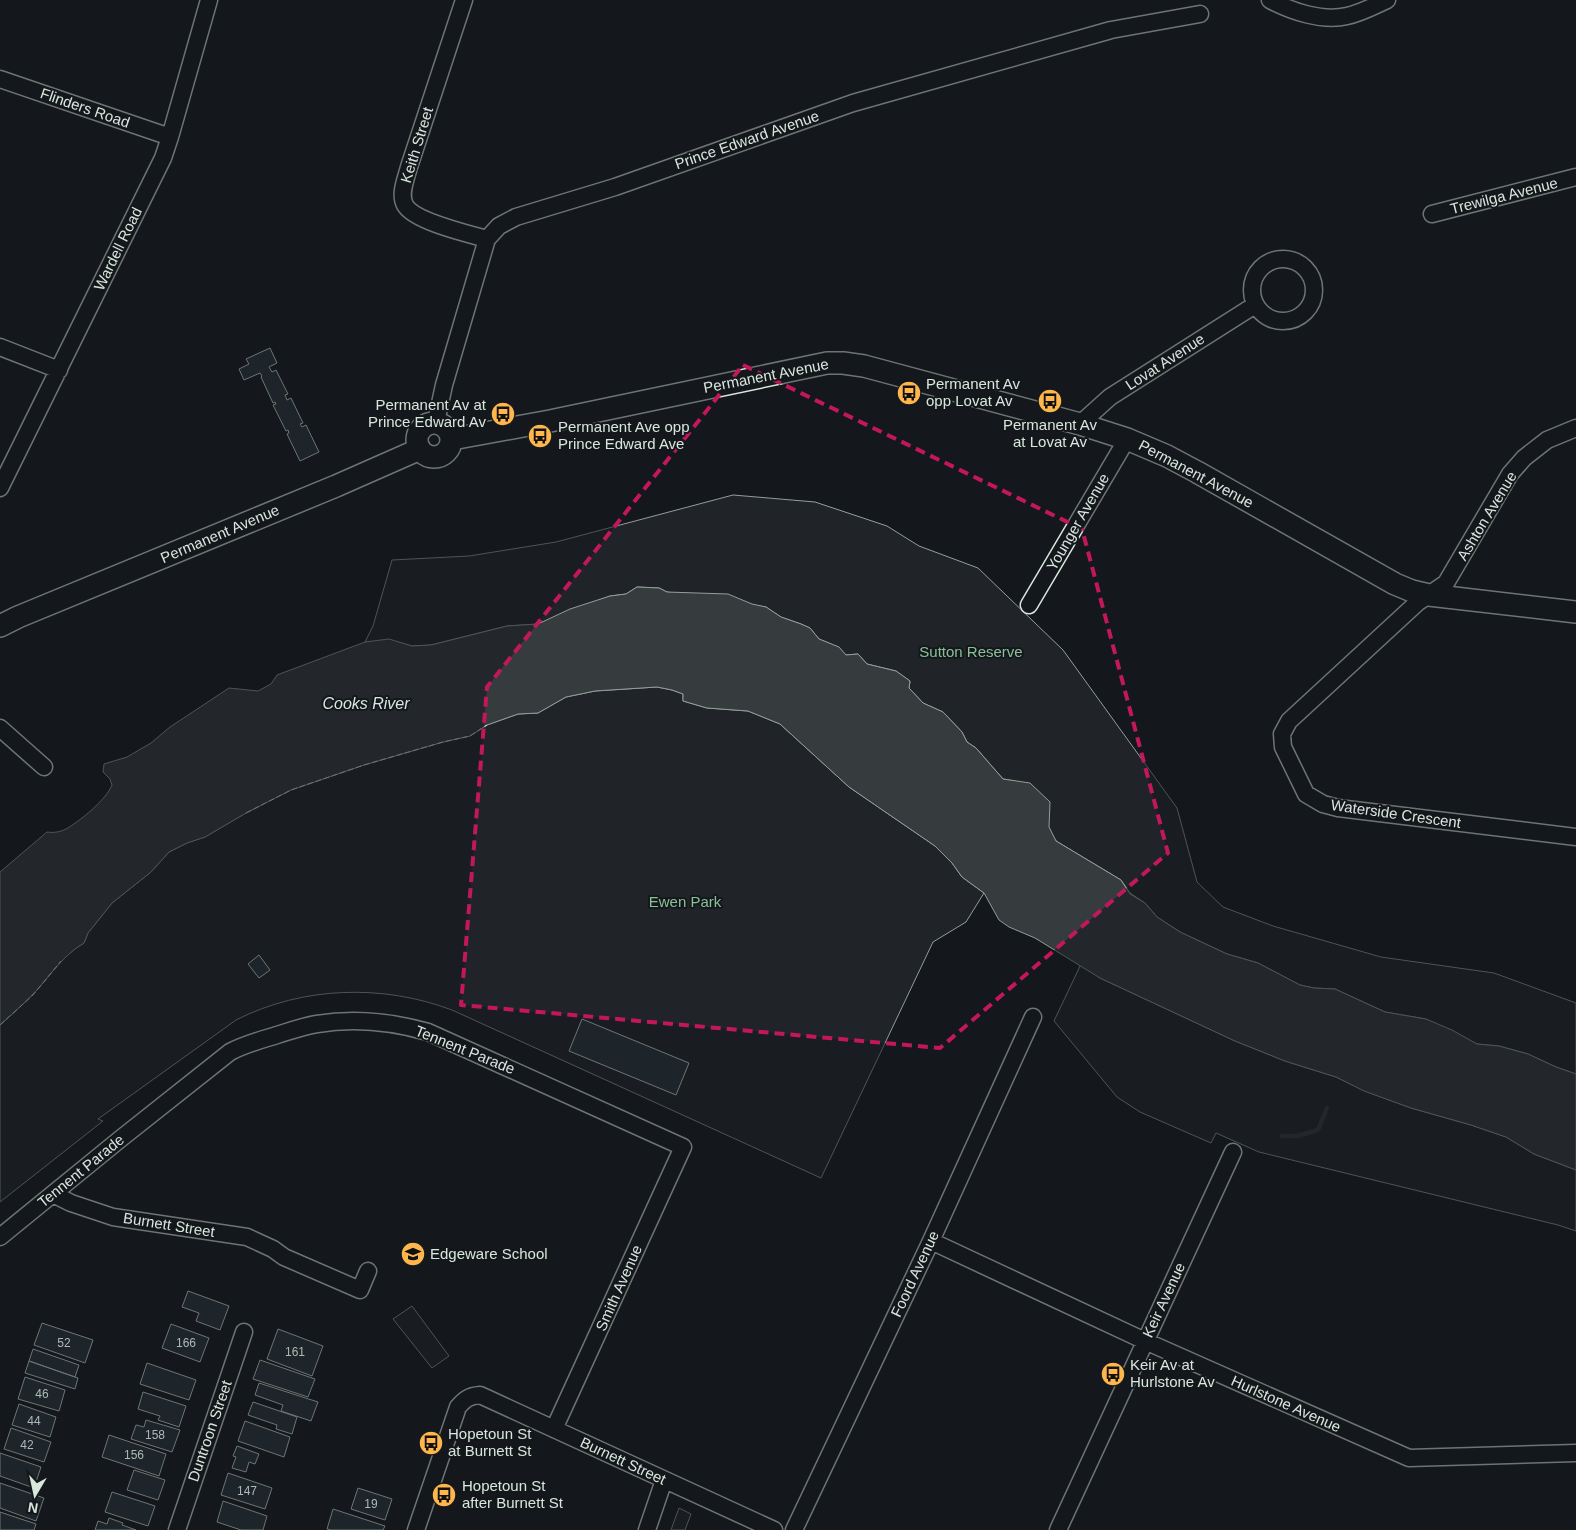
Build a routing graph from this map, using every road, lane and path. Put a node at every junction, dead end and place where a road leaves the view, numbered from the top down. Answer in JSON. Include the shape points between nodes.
{"nodes":[{"id":1,"x":209,"y":0,"type":"edge"},
{"id":2,"x":464,"y":0,"type":"edge"},
{"id":3,"x":1270,"y":0,"type":"edge"},
{"id":4,"x":1387,"y":0,"type":"edge"},
{"id":5,"x":1200,"y":14,"type":"dead end"},
{"id":6,"x":0,"y":79,"type":"edge"},
{"id":7,"x":170,"y":137,"type":"junction"},
{"id":8,"x":1576,"y":177,"type":"edge"},
{"id":9,"x":1432,"y":214,"type":"dead end"},
{"id":10,"x":487,"y":239,"type":"junction"},
{"id":11,"x":1255,"y":305,"type":"dead end"},
{"id":12,"x":0,"y":347,"type":"edge"},
{"id":13,"x":59,"y":370,"type":"junction"},
{"id":14,"x":436,"y":422,"type":"junction"},
{"id":15,"x":1080,"y":424,"type":"junction"},
{"id":16,"x":1576,"y":428,"type":"edge"},
{"id":17,"x":452,"y":439,"type":"junction"},
{"id":18,"x":1127,"y":439,"type":"junction"},
{"id":19,"x":420,"y":449,"type":"junction"},
{"id":20,"x":0,"y":488,"type":"edge"},
{"id":21,"x":1429,"y":595,"type":"junction"},
{"id":22,"x":1030,"y":605,"type":"dead end"},
{"id":23,"x":1576,"y":612,"type":"edge"},
{"id":24,"x":6,"y":621,"type":"edge"},
{"id":25,"x":0,"y":728,"type":"edge"},
{"id":26,"x":44,"y":766,"type":"dead end"},
{"id":27,"x":1576,"y":837,"type":"edge"},
{"id":28,"x":1034,"y":1017,"type":"dead end"},
{"id":29,"x":683,"y":1147,"type":"joint"},
{"id":30,"x":1233,"y":1152,"type":"dead end"},
{"id":31,"x":53,"y":1194,"type":"junction"},
{"id":32,"x":0,"y":1237,"type":"edge"},
{"id":33,"x":931,"y":1241,"type":"junction"},
{"id":34,"x":368,"y":1271,"type":"dead end"},
{"id":35,"x":244,"y":1332,"type":"dead end"},
{"id":36,"x":1145,"y":1341,"type":"junction"},
{"id":37,"x":554,"y":1429,"type":"junction"},
{"id":38,"x":1576,"y":1453,"type":"edge"},
{"id":39,"x":664,"y":1480,"type":"junction"},
{"id":40,"x":177,"y":1530,"type":"edge"},
{"id":41,"x":416,"y":1530,"type":"edge"},
{"id":42,"x":647,"y":1530,"type":"edge"},
{"id":43,"x":774,"y":1530,"type":"edge"},
{"id":44,"x":794,"y":1530,"type":"edge"},
{"id":45,"x":1058,"y":1530,"type":"edge"}],
"edges":[{"from":1,"to":7,"type":"street","name":"Wardell Road"},
{"from":2,"to":10,"type":"street","name":"Keith Street","via":[[402,196],[405,207],[421,218]]},
{"from":3,"to":4,"type":"street","via":[[1295,11],[1336,18]]},
{"from":5,"to":10,"type":"street","name":"Prince Edward Avenue","via":[[1111,30],[852,104],[516,218],[499,226]]},
{"from":6,"to":7,"type":"street","name":"Flinders Road"},
{"from":7,"to":13,"type":"street","name":"Wardell Road","via":[[157,171]]},
{"from":8,"to":9,"type":"street","name":"Trewilga Avenue"},
{"from":10,"to":14,"type":"street"},
{"from":11,"to":15,"type":"street","name":"Lovat Avenue","via":[[1110,397]]},
{"from":12,"to":13,"type":"street"},
{"from":13,"to":20,"type":"street","name":"Wardell Road"},
{"from":14,"to":17,"type":"main road","via":[[445,426]]},
{"from":14,"to":19,"type":"main road","via":[[421,429],[417,439]]},
{"from":15,"to":17,"type":"main road","name":"Permanent Avenue","via":[[864,366],[827,363]]},
{"from":15,"to":18,"type":"main road","name":"Permanent Avenue"},
{"from":16,"to":21,"type":"street","name":"Ashton Avenue","via":[[1547,440],[1524,458],[1510,474],[1446,583]]},
{"from":17,"to":19,"type":"main road","via":[[449,449],[442,455],[428,455]]},
{"from":18,"to":21,"type":"main road","name":"Permanent Avenue","via":[[1182,464],[1395,584]]},
{"from":18,"to":22,"type":"street","name":"Younger Avenue"},
{"from":19,"to":24,"type":"main road","name":"Permanent Avenue"},
{"from":21,"to":23,"type":"main road","name":"Permanent Avenue"},
{"from":21,"to":27,"type":"street","name":"Waterside Crescent","via":[[1289,722],[1282,734],[1283,747],[1306,794],[1338,808]]},
{"from":25,"to":26,"type":"street"},
{"from":28,"to":33,"type":"street","name":"Foord Avenue"},
{"from":29,"to":31,"type":"street","name":"Tennent Parade","via":[[428,1032],[382,1023],[326,1023],[306,1026],[230,1052]]},
{"from":29,"to":37,"type":"street","name":"Smith Avenue"},
{"from":30,"to":36,"type":"street","name":"Keir Avenue"},
{"from":31,"to":32,"type":"street","name":"Tennent Parade"},
{"from":31,"to":34,"type":"street","name":"Burnett Street","via":[[113,1216],[247,1237],[360,1290]]},
{"from":33,"to":36,"type":"street","name":"Hurlstone Avenue"},
{"from":33,"to":44,"type":"street","name":"Foord Avenue"},
{"from":35,"to":40,"type":"street","name":"Duntroon Street"},
{"from":36,"to":38,"type":"street","name":"Hurlstone Avenue","via":[[1409,1458]]},
{"from":36,"to":45,"type":"street","name":"Keir Avenue"},
{"from":37,"to":39,"type":"street","name":"Burnett Street"},
{"from":37,"to":41,"type":"street","name":"Burnett Street","via":[[488,1398],[470,1396],[463,1401],[458,1407]]},
{"from":39,"to":42,"type":"street"},
{"from":39,"to":43,"type":"street","name":"Burnett Street"}]}
